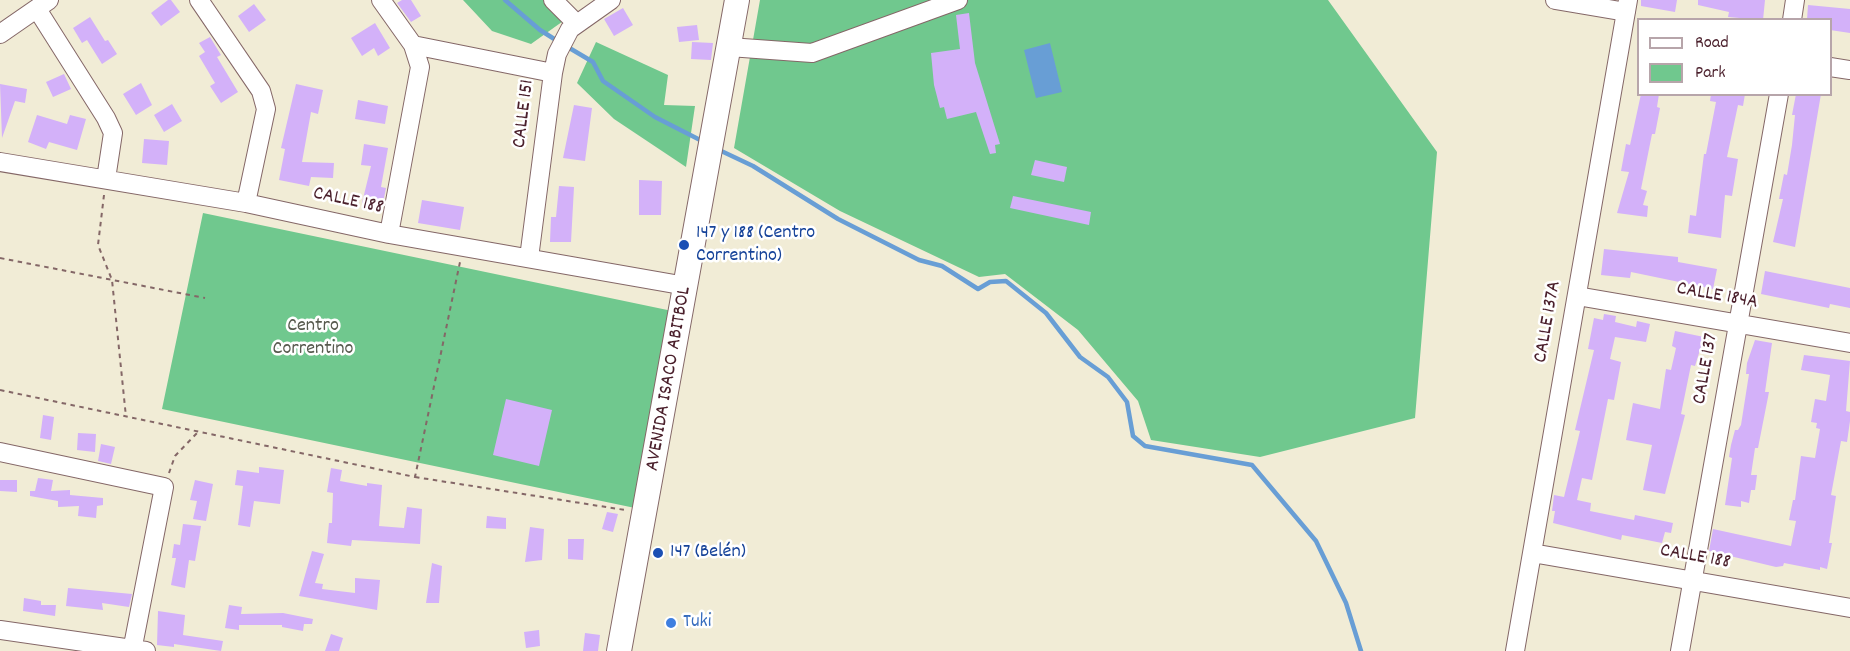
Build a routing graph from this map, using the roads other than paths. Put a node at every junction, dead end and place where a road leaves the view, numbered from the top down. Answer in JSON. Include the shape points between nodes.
{"nodes":[{"id":1,"x":198,"y":0,"type":"edge"},
{"id":2,"x":381,"y":0,"type":"edge"},
{"id":3,"x":553,"y":0,"type":"edge"},
{"id":4,"x":611,"y":0,"type":"edge"},
{"id":5,"x":737,"y":0,"type":"edge"},
{"id":6,"x":957,"y":0,"type":"edge"},
{"id":7,"x":1555,"y":0,"type":"edge"},
{"id":8,"x":1796,"y":0,"type":"edge"},
{"id":9,"x":43,"y":4,"type":"edge"},
{"id":10,"x":926,"y":6,"type":"edge"},
{"id":11,"x":1627,"y":6,"type":"edge"},
{"id":12,"x":1792,"y":18,"type":"edge"},
{"id":13,"x":573,"y":27,"type":"junction"},
{"id":14,"x":1631,"y":32,"type":"edge"},
{"id":15,"x":0,"y":34,"type":"edge"},
{"id":16,"x":413,"y":45,"type":"junction"},
{"id":17,"x":729,"y":47,"type":"junction"},
{"id":18,"x":1832,"y":67,"type":"edge"},
{"id":19,"x":1850,"y":70,"type":"edge"},
{"id":20,"x":553,"y":73,"type":"junction"},
{"id":21,"x":1779,"y":96,"type":"edge"},
{"id":22,"x":0,"y":162,"type":"edge"},
{"id":23,"x":106,"y":179,"type":"junction"},
{"id":24,"x":246,"y":203,"type":"junction"},
{"id":25,"x":389,"y":234,"type":"junction"},
{"id":26,"x":529,"y":258,"type":"junction"},
{"id":27,"x":686,"y":286,"type":"junction"},
{"id":28,"x":1577,"y":296,"type":"junction"},
{"id":29,"x":1738,"y":323,"type":"junction"},
{"id":30,"x":1850,"y":343,"type":"edge"},
{"id":31,"x":0,"y":452,"type":"edge"},
{"id":32,"x":1532,"y":553,"type":"junction"},
{"id":33,"x":1692,"y":580,"type":"junction"},
{"id":34,"x":1850,"y":608,"type":"edge"},
{"id":35,"x":0,"y":630,"type":"edge"},
{"id":36,"x":137,"y":650,"type":"edge"},
{"id":37,"x":619,"y":651,"type":"edge"},
{"id":38,"x":1515,"y":651,"type":"edge"},
{"id":39,"x":1680,"y":651,"type":"edge"}],
"edges":[{"from":1,"to":24,"type":"street","via":[[261,91],[266,110]]},
{"from":2,"to":16,"type":"street"},
{"from":3,"to":13,"type":"street"},
{"from":4,"to":13,"type":"street","name":"CALLE 151"},
{"from":5,"to":17,"type":"main road","name":"AVENIDA ISACO ABITBOL"},
{"from":6,"to":10,"type":"street"},
{"from":7,"to":11,"type":"street"},
{"from":8,"to":12,"type":"street"},
{"from":9,"to":15,"type":"street"},
{"from":9,"to":23,"type":"street","via":[[113,134]]},
{"from":10,"to":17,"type":"street","via":[[812,53]]},
{"from":11,"to":14,"type":"street","name":"CALLE 137A"},
{"from":13,"to":20,"type":"street","name":"CALLE 151"},
{"from":14,"to":28,"type":"street","name":"CALLE 137A"},
{"from":16,"to":20,"type":"street"},
{"from":16,"to":25,"type":"street","via":[[420,67],[417,92]]},
{"from":17,"to":27,"type":"main road","name":"AVENIDA ISACO ABITBOL"},
{"from":18,"to":19,"type":"street"},
{"from":20,"to":26,"type":"street","name":"CALLE 151"},
{"from":21,"to":29,"type":"street","name":"CALLE 137"},
{"from":22,"to":23,"type":"street","name":"CALLE 188"},
{"from":23,"to":24,"type":"street","name":"CALLE 188"},
{"from":24,"to":25,"type":"street","name":"CALLE 188"},
{"from":25,"to":26,"type":"street","name":"CALLE 188"},
{"from":26,"to":27,"type":"street","name":"CALLE 188"},
{"from":27,"to":37,"type":"main road","name":"AVENIDA ISACO ABITBOL"},
{"from":28,"to":29,"type":"street","name":"CALLE 184A"},
{"from":28,"to":32,"type":"street","name":"CALLE 137A"},
{"from":29,"to":30,"type":"street","name":"CALLE 184A"},
{"from":29,"to":33,"type":"street","name":"CALLE 137"},
{"from":31,"to":36,"type":"street","via":[[164,487]]},
{"from":32,"to":33,"type":"street","name":"CALLE 188"},
{"from":32,"to":38,"type":"street","name":"CALLE 137A"},
{"from":33,"to":34,"type":"street","name":"CALLE 188"},
{"from":33,"to":39,"type":"street","name":"CALLE 137"},
{"from":35,"to":36,"type":"street"}]}
